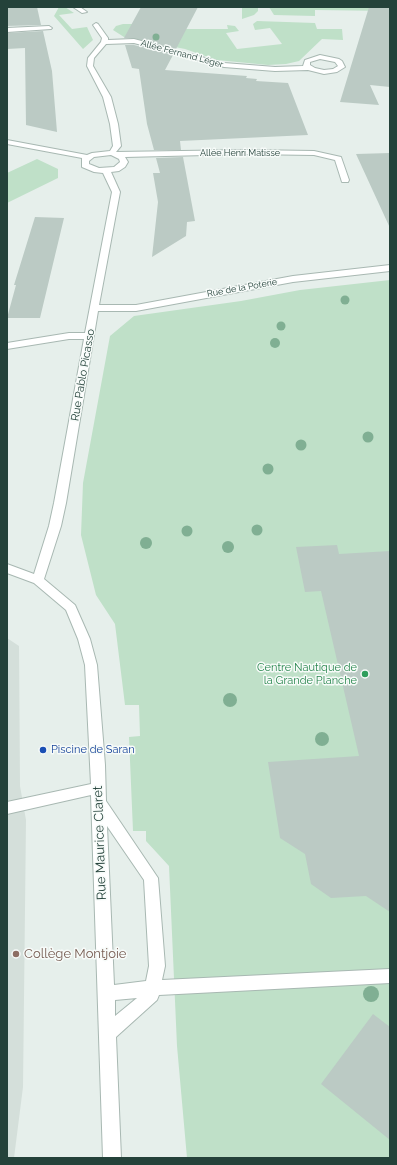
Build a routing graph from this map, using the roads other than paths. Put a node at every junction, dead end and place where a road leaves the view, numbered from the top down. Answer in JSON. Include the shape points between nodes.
{"nodes":[{"id":1,"x":76,"y":7,"type":"edge"},
{"id":2,"x":84,"y":12,"type":"dead end"},
{"id":3,"x":96,"y":25,"type":"dead end"},
{"id":4,"x":49,"y":28,"type":"dead end"},
{"id":5,"x":7,"y":30,"type":"edge"},
{"id":6,"x":104,"y":42,"type":"junction"},
{"id":7,"x":308,"y":68,"type":"dead end"},
{"id":8,"x":7,"y":142,"type":"edge"},
{"id":9,"x":115,"y":154,"type":"junction"},
{"id":10,"x":87,"y":158,"type":"junction"},
{"id":11,"x":106,"y":170,"type":"junction"},
{"id":12,"x":345,"y":180,"type":"dead end"},
{"id":13,"x":390,"y":268,"type":"edge"},
{"id":14,"x":94,"y":308,"type":"junction"},
{"id":15,"x":90,"y":336,"type":"junction"},
{"id":16,"x":7,"y":346,"type":"edge"},
{"id":17,"x":7,"y":568,"type":"edge"},
{"id":18,"x":38,"y":580,"type":"junction"},
{"id":19,"x":98,"y":788,"type":"junction"},
{"id":20,"x":99,"y":803,"type":"junction"},
{"id":21,"x":7,"y":808,"type":"edge"},
{"id":22,"x":390,"y":976,"type":"edge"},
{"id":23,"x":153,"y":988,"type":"junction"},
{"id":24,"x":106,"y":994,"type":"junction"},
{"id":25,"x":108,"y":1034,"type":"junction"},
{"id":26,"x":112,"y":1158,"type":"edge"}],
"edges":[{"from":1,"to":2,"type":"street"},
{"from":3,"to":6,"type":"street","via":[[105,38]]},
{"from":4,"to":5,"type":"street"},
{"from":6,"to":7,"type":"street","name":"Allée Fernand Léger","via":[[134,41],[224,65],[275,69]]},
{"from":6,"to":9,"type":"street","via":[[91,58],[90,66],[107,97],[114,124],[117,146]]},
{"from":8,"to":10,"type":"street"},
{"from":9,"to":10,"type":"street","via":[[98,154]]},
{"from":9,"to":11,"type":"street","via":[[122,158],[122,166]]},
{"from":9,"to":12,"type":"street","name":"Allée Henri Matisse","via":[[314,153],[338,159]]},
{"from":10,"to":11,"type":"street","via":[[85,165]]},
{"from":11,"to":14,"type":"street","name":"Rue Pablo Picasso","via":[[116,192]]},
{"from":13,"to":14,"type":"street","name":"Rue de la Poterie","via":[[293,279],[136,308]]},
{"from":14,"to":15,"type":"street","name":"Rue Pablo Picasso"},
{"from":15,"to":16,"type":"street","via":[[69,336]]},
{"from":15,"to":18,"type":"street","name":"Rue Pablo Picasso","via":[[60,503]]},
{"from":17,"to":18,"type":"street","name":"Rue Maurice Claret"},
{"from":18,"to":19,"type":"street","name":"Rue Maurice Claret","via":[[71,608],[84,639],[91,665]]},
{"from":19,"to":20,"type":"street","name":"Rue Maurice Claret"},
{"from":19,"to":21,"type":"street"},
{"from":20,"to":23,"type":"street","via":[[151,878],[158,966]]},
{"from":20,"to":24,"type":"street","name":"Rue Maurice Claret"},
{"from":22,"to":23,"type":"street"},
{"from":23,"to":24,"type":"street"},
{"from":23,"to":25,"type":"street","via":[[151,995]]},
{"from":24,"to":25,"type":"street","name":"Rue Maurice Claret"},
{"from":25,"to":26,"type":"street","name":"Rue Maurice Claret"}]}
